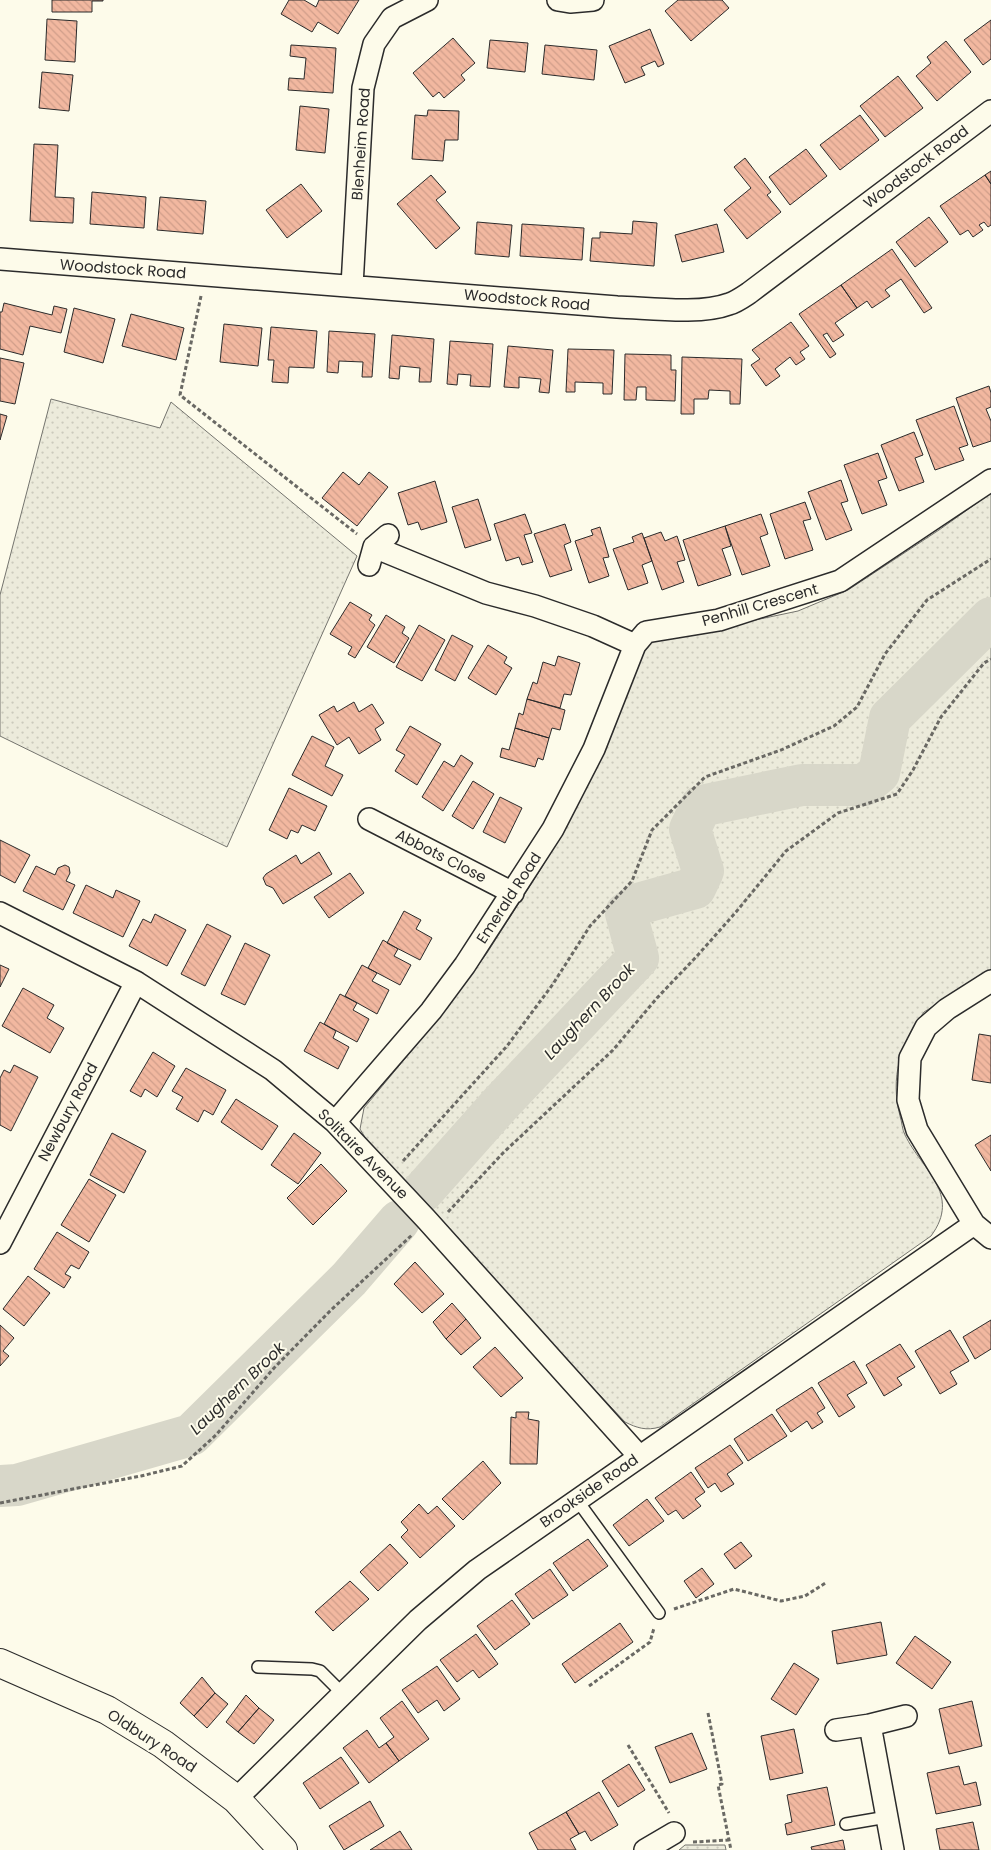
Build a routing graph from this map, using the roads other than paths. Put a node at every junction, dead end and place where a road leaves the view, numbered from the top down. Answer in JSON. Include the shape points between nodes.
{"nodes":[{"id":1,"x":426,"y":0,"type":"edge"},
{"id":2,"x":558,"y":0,"type":"edge"},
{"id":3,"x":593,"y":0,"type":"edge"},
{"id":4,"x":991,"y":111,"type":"edge"},
{"id":5,"x":0,"y":259,"type":"edge"},
{"id":6,"x":352,"y":286,"type":"junction"},
{"id":7,"x":991,"y":480,"type":"edge"},
{"id":8,"x":377,"y":549,"type":"road end"},
{"id":9,"x":635,"y":645,"type":"junction"},
{"id":10,"x":369,"y":819,"type":"dead end"},
{"id":11,"x":513,"y":893,"type":"junction"},
{"id":12,"x":0,"y":912,"type":"edge"},
{"id":13,"x":991,"y":981,"type":"edge"},
{"id":14,"x":136,"y":982,"type":"junction"},
{"id":15,"x":335,"y":1122,"type":"junction"},
{"id":16,"x":974,"y":1224,"type":"junction"},
{"id":17,"x":991,"y":1238,"type":"edge"},
{"id":18,"x":0,"y":1243,"type":"edge"},
{"id":19,"x":639,"y":1456,"type":"junction"},
{"id":20,"x":576,"y":1500,"type":"junction"},
{"id":21,"x":659,"y":1613,"type":"road end"},
{"id":22,"x":0,"y":1663,"type":"edge"},
{"id":23,"x":258,"y":1667,"type":"dead end"},
{"id":24,"x":344,"y":1694,"type":"junction"},
{"id":25,"x":906,"y":1716,"type":"dead end"},
{"id":26,"x":870,"y":1725,"type":"junction"},
{"id":27,"x":836,"y":1730,"type":"dead end"},
{"id":28,"x":236,"y":1799,"type":"junction"},
{"id":29,"x":887,"y":1817,"type":"junction"},
{"id":30,"x":846,"y":1824,"type":"dead end"},
{"id":31,"x":677,"y":1831,"type":"road end"},
{"id":32,"x":283,"y":1850,"type":"edge"},
{"id":33,"x":645,"y":1850,"type":"edge"},
{"id":34,"x":893,"y":1850,"type":"edge"}],
"edges":[{"from":1,"to":6,"type":"street","name":"Blenheim Road","via":[[392,18],[374,44],[363,88]]},
{"from":2,"to":3,"type":"street"},
{"from":4,"to":6,"type":"street","name":"Woodstock Road","via":[[749,293],[730,304],[712,309],[617,307]]},
{"from":5,"to":6,"type":"street","name":"Woodstock Road"},
{"from":7,"to":9,"type":"street","name":"Penhill Crescent","via":[[840,581],[720,620],[646,632]]},
{"from":8,"to":9,"type":"street","via":[[486,593],[593,626]]},
{"from":9,"to":11,"type":"street","name":"Emerald Road","via":[[594,748],[553,829]]},
{"from":10,"to":11,"type":"street","name":"Abbots Close"},
{"from":11,"to":15,"type":"street","name":"Emerald Road","via":[[431,1010]]},
{"from":12,"to":14,"type":"street","name":"Solitaire Avenue"},
{"from":13,"to":16,"type":"street","via":[[947,1009],[926,1027],[910,1058],[908,1100],[917,1130]]},
{"from":14,"to":15,"type":"street","name":"Solitaire Avenue","via":[[273,1070]]},
{"from":14,"to":18,"type":"street","name":"Newbury Road"},
{"from":15,"to":19,"type":"street","name":"Solitaire Avenue"},
{"from":16,"to":17,"type":"street"},
{"from":16,"to":19,"type":"street","name":"Brookside Road"},
{"from":19,"to":20,"type":"street","name":"Brookside Road"},
{"from":20,"to":21,"type":"lane"},
{"from":20,"to":24,"type":"street","name":"Brookside Road","via":[[477,1570],[418,1620]]},
{"from":22,"to":28,"type":"street","name":"Oldbury Road","via":[[107,1710],[163,1744]]},
{"from":23,"to":24,"type":"lane","via":[[320,1671]]},
{"from":24,"to":28,"type":"street","name":"Brookside Road"},
{"from":25,"to":26,"type":"street"},
{"from":26,"to":27,"type":"street"},
{"from":26,"to":29,"type":"street"},
{"from":28,"to":32,"type":"street","name":"Oldbury Road"},
{"from":29,"to":30,"type":"lane"},
{"from":29,"to":34,"type":"street"},
{"from":31,"to":33,"type":"street"}]}
